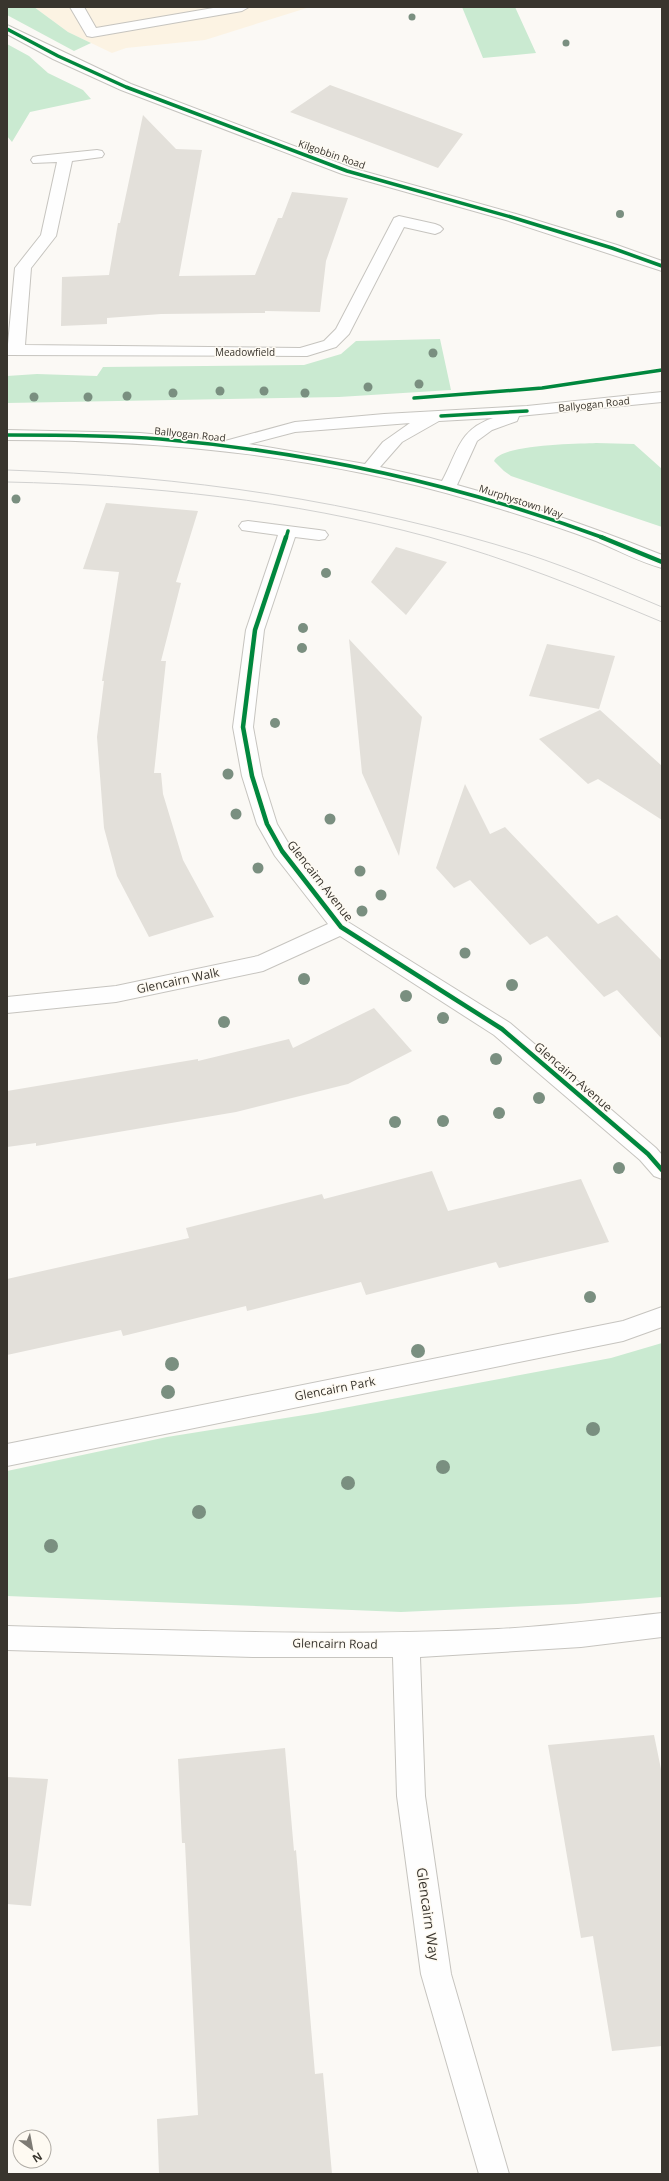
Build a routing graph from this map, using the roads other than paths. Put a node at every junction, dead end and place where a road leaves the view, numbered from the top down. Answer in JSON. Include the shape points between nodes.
{"nodes":[{"id":1,"x":77,"y":7,"type":"edge"},
{"id":2,"x":242,"y":7,"type":"edge"},
{"id":3,"x":7,"y":29,"type":"edge"},
{"id":4,"x":97,"y":154,"type":"dead end"},
{"id":5,"x":64,"y":159,"type":"junction"},
{"id":6,"x":38,"y":160,"type":"dead end"},
{"id":7,"x":435,"y":229,"type":"dead end"},
{"id":8,"x":662,"y":266,"type":"edge"},
{"id":9,"x":12,"y":349,"type":"edge"},
{"id":10,"x":662,"y":397,"type":"edge"},
{"id":11,"x":527,"y":411,"type":"junction"},
{"id":12,"x":441,"y":416,"type":"junction"},
{"id":13,"x":7,"y":435,"type":"edge"},
{"id":14,"x":223,"y":446,"type":"junction"},
{"id":15,"x":370,"y":469,"type":"junction"},
{"id":16,"x":447,"y":488,"type":"junction"},
{"id":17,"x":248,"y":526,"type":"dead end"},
{"id":18,"x":288,"y":531,"type":"junction"},
{"id":19,"x":319,"y":535,"type":"dead end"},
{"id":20,"x":662,"y":562,"type":"edge"},
{"id":21,"x":341,"y":927,"type":"junction"},
{"id":22,"x":7,"y":1005,"type":"edge"},
{"id":23,"x":657,"y":1157,"type":"edge"},
{"id":24,"x":662,"y":1317,"type":"edge"},
{"id":25,"x":7,"y":1455,"type":"edge"},
{"id":26,"x":662,"y":1625,"type":"edge"},
{"id":27,"x":7,"y":1638,"type":"edge"},
{"id":28,"x":407,"y":1646,"type":"junction"},
{"id":29,"x":494,"y":2174,"type":"edge"}],
"edges":[{"from":1,"to":2,"type":"street","via":[[92,33]]},
{"from":3,"to":8,"type":"street","name":"Kilgobbin Road","via":[[126,87],[340,168],[511,217]]},
{"from":4,"to":5,"type":"street"},
{"from":5,"to":6,"type":"street"},
{"from":5,"to":9,"type":"street","name":"Meadowfield","via":[[48,236],[23,268]]},
{"from":7,"to":9,"type":"street","name":"Meadowfield","via":[[399,221],[343,330],[330,344],[301,353]]},
{"from":10,"to":11,"type":"street","name":"Ballyogan Road"},
{"from":11,"to":12,"type":"street","name":"Ballyogan Road"},
{"from":11,"to":16,"type":"street","name":"Ballyogan Road","via":[[486,426],[470,439]]},
{"from":12,"to":14,"type":"street","name":"Ballyogan Road","via":[[295,427]]},
{"from":12,"to":15,"type":"street","name":"Ballyogan Road","via":[[414,426],[389,443]]},
{"from":13,"to":14,"type":"street","name":"Ballyogan Road","via":[[94,435]]},
{"from":14,"to":15,"type":"street","name":"Ballyogan Road"},
{"from":15,"to":16,"type":"street","name":"Murphystown Way"},
{"from":16,"to":20,"type":"street","name":"Murphystown Way","via":[[556,522]]},
{"from":17,"to":18,"type":"street"},
{"from":18,"to":19,"type":"street"},
{"from":18,"to":21,"type":"street","name":"Glencairn Avenue","via":[[255,630],[243,727],[252,776],[267,824],[282,851]]},
{"from":21,"to":22,"type":"street","name":"Glencairn Walk","via":[[263,963],[116,994]]},
{"from":21,"to":23,"type":"street","name":"Glencairn Avenue","via":[[502,1029]]},
{"from":24,"to":25,"type":"street","name":"Glencairn Park","via":[[623,1331]]},
{"from":26,"to":28,"type":"street","name":"Glencairn Road","via":[[594,1635]]},
{"from":27,"to":28,"type":"street","name":"Glencairn Road"},
{"from":28,"to":29,"type":"street","name":"Glencairn Way","via":[[411,1796],[436,1974]]}]}
